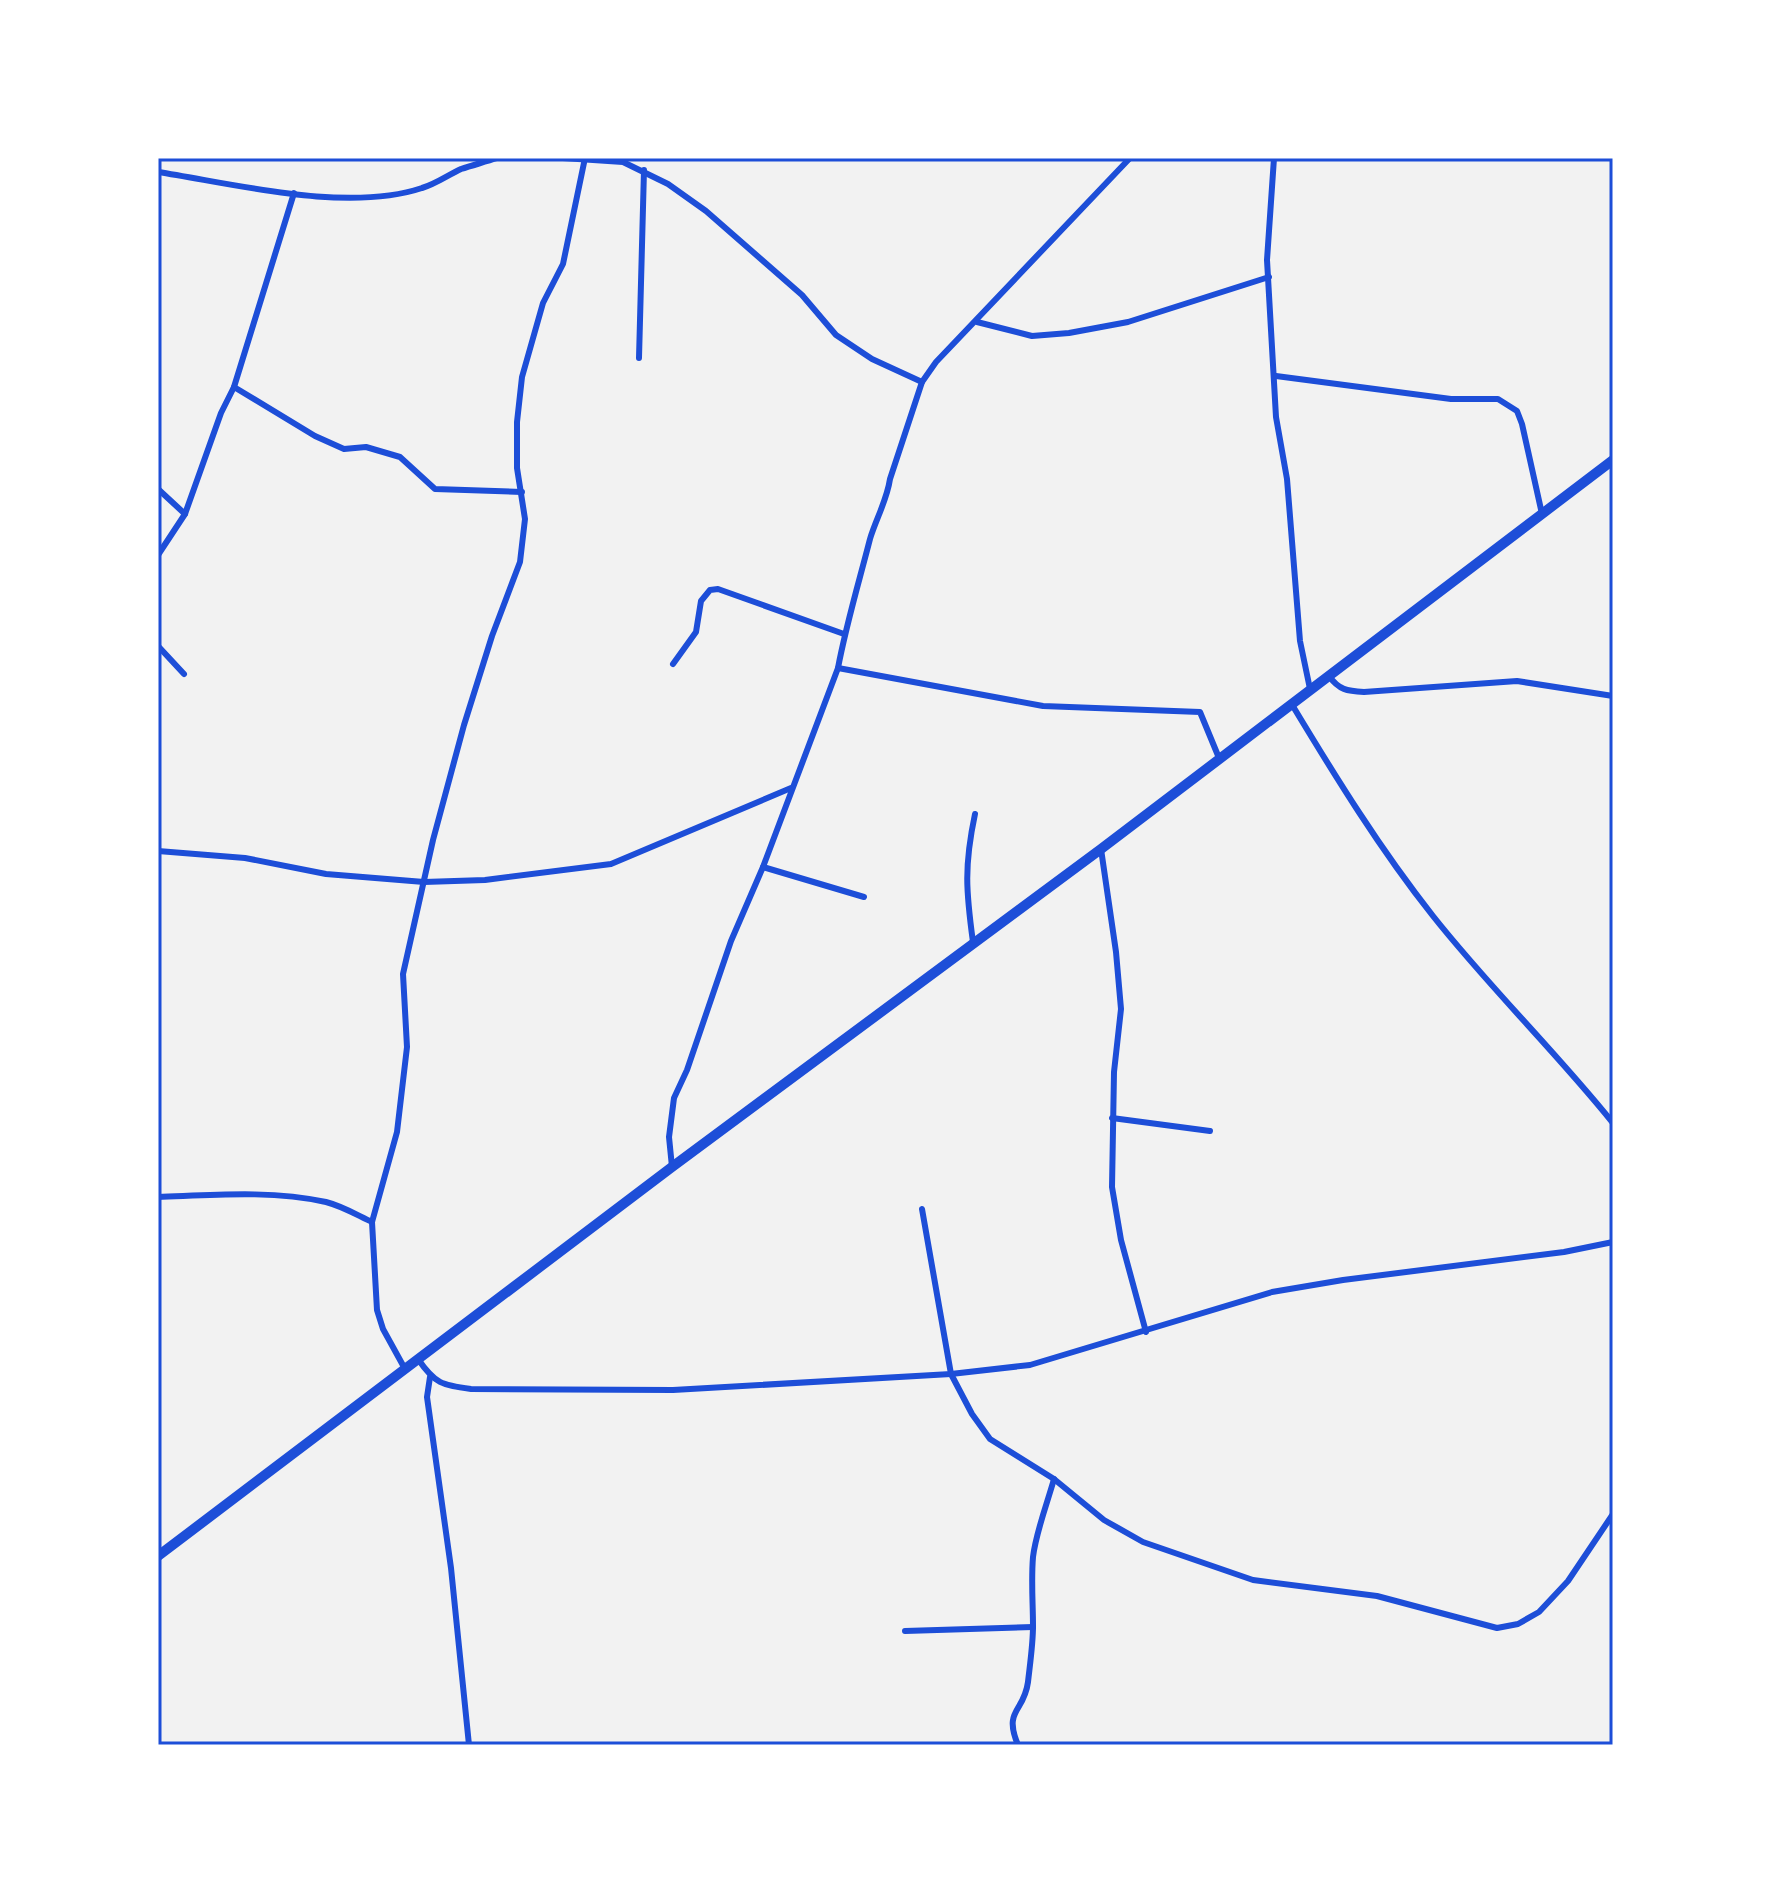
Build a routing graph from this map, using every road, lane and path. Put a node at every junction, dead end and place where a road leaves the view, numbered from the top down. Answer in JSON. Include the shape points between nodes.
{"nodes":[{"id":1,"x":462,"y":158,"type":"edge"},
{"id":2,"x":497,"y":158,"type":"edge"},
{"id":3,"x":563,"y":158,"type":"edge"},
{"id":4,"x":585,"y":158,"type":"edge"},
{"id":5,"x":1130,"y":158,"type":"edge"},
{"id":6,"x":1274,"y":158,"type":"edge"},
{"id":7,"x":463,"y":169,"type":"junction"},
{"id":8,"x":644,"y":170,"type":"junction"},
{"id":9,"x":158,"y":172,"type":"edge"},
{"id":10,"x":294,"y":193,"type":"junction"},
{"id":11,"x":1269,"y":277,"type":"junction"},
{"id":12,"x":977,"y":322,"type":"junction"},
{"id":13,"x":639,"y":358,"type":"dead end"},
{"id":14,"x":1276,"y":376,"type":"junction"},
{"id":15,"x":922,"y":382,"type":"junction"},
{"id":16,"x":234,"y":387,"type":"junction"},
{"id":17,"x":1613,"y":460,"type":"edge"},
{"id":18,"x":158,"y":489,"type":"edge"},
{"id":19,"x":522,"y":492,"type":"junction"},
{"id":20,"x":185,"y":514,"type":"junction"},
{"id":21,"x":1542,"y":514,"type":"junction"},
{"id":22,"x":158,"y":555,"type":"edge"},
{"id":23,"x":844,"y":634,"type":"junction"},
{"id":24,"x":158,"y":646,"type":"edge"},
{"id":25,"x":673,"y":664,"type":"dead end"},
{"id":26,"x":838,"y":668,"type":"junction"},
{"id":27,"x":184,"y":674,"type":"dead end"},
{"id":28,"x":1329,"y":676,"type":"junction"},
{"id":29,"x":1310,"y":689,"type":"junction"},
{"id":30,"x":1613,"y":696,"type":"edge"},
{"id":31,"x":1291,"y":703,"type":"junction"},
{"id":32,"x":1219,"y":758,"type":"junction"},
{"id":33,"x":791,"y":788,"type":"junction"},
{"id":34,"x":975,"y":814,"type":"dead end"},
{"id":35,"x":1101,"y":849,"type":"junction"},
{"id":36,"x":158,"y":851,"type":"edge"},
{"id":37,"x":763,"y":867,"type":"junction"},
{"id":38,"x":424,"y":882,"type":"junction"},
{"id":39,"x":864,"y":897,"type":"dead end"},
{"id":40,"x":973,"y":942,"type":"junction"},
{"id":41,"x":1112,"y":1118,"type":"junction"},
{"id":42,"x":1613,"y":1123,"type":"edge"},
{"id":43,"x":1210,"y":1131,"type":"dead end"},
{"id":44,"x":672,"y":1167,"type":"junction"},
{"id":45,"x":158,"y":1197,"type":"edge"},
{"id":46,"x":922,"y":1209,"type":"dead end"},
{"id":47,"x":372,"y":1222,"type":"junction"},
{"id":48,"x":1613,"y":1242,"type":"edge"},
{"id":49,"x":1146,"y":1332,"type":"junction"},
{"id":50,"x":418,"y":1359,"type":"junction"},
{"id":51,"x":405,"y":1369,"type":"junction"},
{"id":52,"x":951,"y":1374,"type":"junction"},
{"id":53,"x":430,"y":1377,"type":"junction"},
{"id":54,"x":1054,"y":1479,"type":"junction"},
{"id":55,"x":1613,"y":1514,"type":"edge"},
{"id":56,"x":158,"y":1556,"type":"edge"},
{"id":57,"x":1033,"y":1627,"type":"junction"},
{"id":58,"x":905,"y":1631,"type":"dead end"},
{"id":59,"x":469,"y":1745,"type":"edge"},
{"id":60,"x":1018,"y":1745,"type":"edge"}],
"edges":[{"from":1,"to":7,"type":"street"},
{"from":2,"to":7,"type":"street"},
{"from":3,"to":4,"type":"street"},
{"from":4,"to":8,"type":"street"},
{"from":4,"to":19,"type":"street","via":[[563,264],[543,303],[522,377],[517,452]]},
{"from":5,"to":12,"type":"street"},
{"from":6,"to":11,"type":"street"},
{"from":7,"to":10,"type":"street","via":[[423,188],[390,195]]},
{"from":8,"to":13,"type":"street"},
{"from":8,"to":15,"type":"street","via":[[749,247],[836,335]]},
{"from":9,"to":10,"type":"street"},
{"from":10,"to":16,"type":"street"},
{"from":11,"to":12,"type":"street","via":[[1128,322],[1069,333],[1032,336]]},
{"from":11,"to":14,"type":"street"},
{"from":12,"to":15,"type":"street"},
{"from":14,"to":21,"type":"street","via":[[1451,399],[1498,399],[1517,411],[1522,424]]},
{"from":14,"to":29,"type":"street","via":[[1300,641]]},
{"from":15,"to":23,"type":"street"},
{"from":16,"to":19,"type":"street","via":[[344,449],[366,447],[400,457],[435,489]]},
{"from":16,"to":20,"type":"street"},
{"from":17,"to":21,"type":"main road"},
{"from":18,"to":20,"type":"street"},
{"from":19,"to":38,"type":"street","via":[[520,562],[464,725]]},
{"from":20,"to":22,"type":"street"},
{"from":21,"to":28,"type":"main road"},
{"from":23,"to":25,"type":"street","via":[[710,590],[701,601],[696,632]]},
{"from":23,"to":26,"type":"street"},
{"from":24,"to":27,"type":"street"},
{"from":26,"to":32,"type":"street","via":[[1043,706],[1200,712]]},
{"from":26,"to":33,"type":"street"},
{"from":28,"to":29,"type":"main road"},
{"from":28,"to":30,"type":"street","via":[[1345,691],[1517,681]]},
{"from":29,"to":31,"type":"main road"},
{"from":31,"to":32,"type":"main road"},
{"from":31,"to":42,"type":"street","via":[[1346,794],[1431,914]]},
{"from":32,"to":35,"type":"main road"},
{"from":33,"to":37,"type":"street"},
{"from":33,"to":38,"type":"street","via":[[611,864]]},
{"from":34,"to":40,"type":"street","via":[[966,885]]},
{"from":35,"to":40,"type":"main road"},
{"from":35,"to":41,"type":"street","via":[[1121,1009]]},
{"from":36,"to":38,"type":"street"},
{"from":37,"to":39,"type":"street"},
{"from":37,"to":44,"type":"street","via":[[674,1098]]},
{"from":38,"to":47,"type":"street","via":[[403,974],[407,1047],[397,1132]]},
{"from":40,"to":44,"type":"main road"},
{"from":41,"to":43,"type":"street"},
{"from":41,"to":49,"type":"street","via":[[1112,1187]]},
{"from":44,"to":50,"type":"main road"},
{"from":45,"to":47,"type":"street","via":[[250,1193],[329,1203]]},
{"from":46,"to":52,"type":"street"},
{"from":47,"to":51,"type":"street","via":[[377,1310]]},
{"from":48,"to":49,"type":"street","via":[[1272,1292]]},
{"from":49,"to":52,"type":"street","via":[[1030,1365]]},
{"from":50,"to":51,"type":"main road"},
{"from":50,"to":53,"type":"street"},
{"from":51,"to":56,"type":"main road"},
{"from":52,"to":53,"type":"street","via":[[673,1390],[471,1389]]},
{"from":52,"to":54,"type":"street","via":[[990,1439]]},
{"from":53,"to":59,"type":"street","via":[[427,1397]]},
{"from":54,"to":55,"type":"street","via":[[1104,1520],[1143,1542],[1232,1575],[1377,1596],[1497,1628],[1539,1612],[1568,1581]]},
{"from":54,"to":57,"type":"street","via":[[1033,1553]]},
{"from":57,"to":58,"type":"street"},
{"from":57,"to":60,"type":"street","via":[[1026,1697],[1011,1728]]}]}
